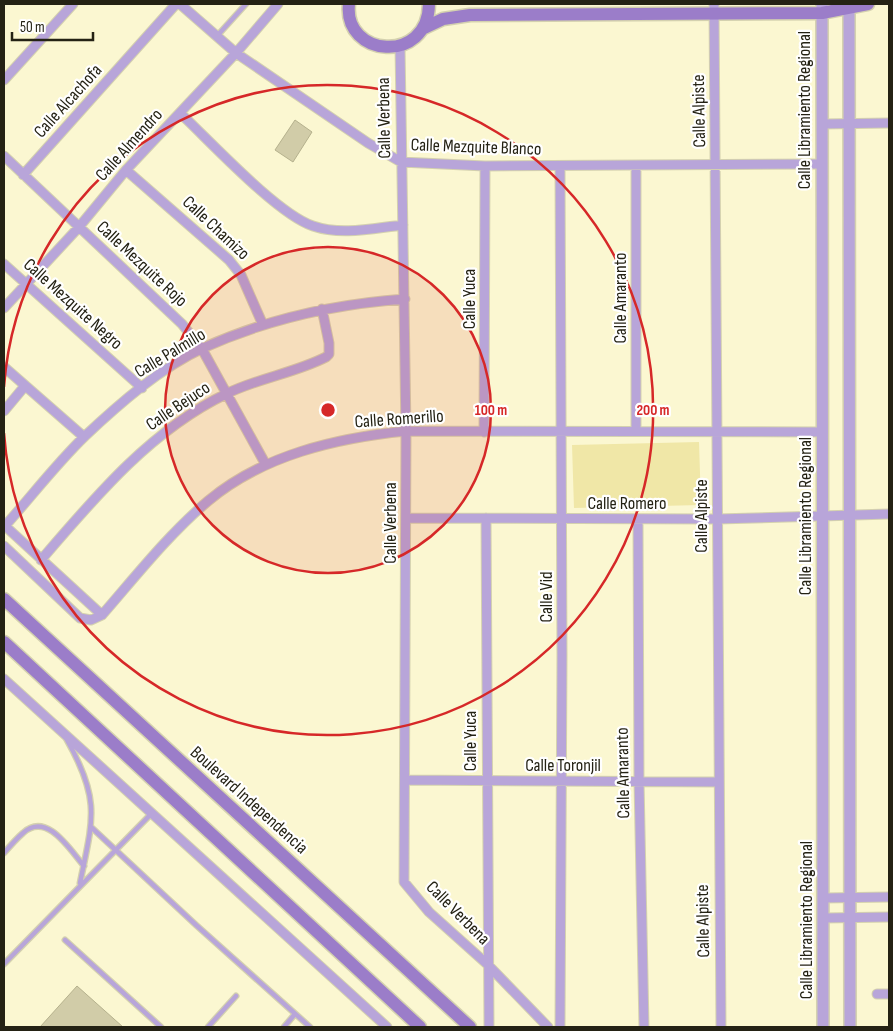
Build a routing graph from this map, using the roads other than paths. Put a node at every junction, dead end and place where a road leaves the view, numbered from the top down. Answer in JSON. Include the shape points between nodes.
{"nodes":[{"id":1,"x":72,"y":4,"type":"edge"},
{"id":2,"x":176,"y":4,"type":"edge"},
{"id":3,"x":180,"y":4,"type":"edge"},
{"id":4,"x":246,"y":4,"type":"edge"},
{"id":5,"x":278,"y":4,"type":"edge"},
{"id":6,"x":349,"y":4,"type":"edge"},
{"id":7,"x":429,"y":4,"type":"edge"},
{"id":8,"x":868,"y":4,"type":"edge"},
{"id":9,"x":849,"y":7,"type":"edge"},
{"id":10,"x":714,"y":9,"type":"edge"},
{"id":11,"x":822,"y":9,"type":"edge"},
{"id":12,"x":424,"y":28,"type":"junction"},
{"id":13,"x":217,"y":36,"type":"junction"},
{"id":14,"x":400,"y":46,"type":"junction"},
{"id":15,"x":236,"y":53,"type":"junction"},
{"id":16,"x":4,"y":80,"type":"edge"},
{"id":17,"x":180,"y":113,"type":"junction"},
{"id":18,"x":849,"y":123,"type":"junction"},
{"id":19,"x":889,"y":123,"type":"edge"},
{"id":20,"x":822,"y":124,"type":"junction"},
{"id":21,"x":4,"y":156,"type":"edge"},
{"id":22,"x":401,"y":162,"type":"junction"},
{"id":23,"x":822,"y":164,"type":"junction"},
{"id":24,"x":716,"y":165,"type":"junction"},
{"id":25,"x":485,"y":166,"type":"junction"},
{"id":26,"x":560,"y":166,"type":"junction"},
{"id":27,"x":636,"y":166,"type":"junction"},
{"id":28,"x":126,"y":170,"type":"junction"},
{"id":29,"x":23,"y":175,"type":"junction"},
{"id":30,"x":404,"y":225,"type":"junction"},
{"id":31,"x":79,"y":227,"type":"junction"},
{"id":32,"x":4,"y":264,"type":"edge"},
{"id":33,"x":25,"y":284,"type":"junction"},
{"id":34,"x":405,"y":299,"type":"junction"},
{"id":35,"x":4,"y":308,"type":"edge"},
{"id":36,"x":322,"y":309,"type":"junction"},
{"id":37,"x":263,"y":325,"type":"junction"},
{"id":38,"x":202,"y":349,"type":"junction"},
{"id":39,"x":4,"y":367,"type":"edge"},
{"id":40,"x":24,"y":386,"type":"junction"},
{"id":41,"x":142,"y":388,"type":"junction"},
{"id":42,"x":227,"y":393,"type":"junction"},
{"id":43,"x":4,"y":411,"type":"edge"},
{"id":44,"x":561,"y":430,"type":"junction"},
{"id":45,"x":636,"y":430,"type":"junction"},
{"id":46,"x":406,"y":431,"type":"junction"},
{"id":47,"x":717,"y":431,"type":"junction"},
{"id":48,"x":484,"y":432,"type":"junction"},
{"id":49,"x":822,"y":432,"type":"junction"},
{"id":50,"x":84,"y":437,"type":"junction"},
{"id":51,"x":266,"y":465,"type":"junction"},
{"id":52,"x":848,"y":514,"type":"junction"},
{"id":53,"x":889,"y":514,"type":"edge"},
{"id":54,"x":823,"y":515,"type":"junction"},
{"id":55,"x":406,"y":518,"type":"junction"},
{"id":56,"x":486,"y":518,"type":"junction"},
{"id":57,"x":562,"y":519,"type":"junction"},
{"id":58,"x":638,"y":519,"type":"junction"},
{"id":59,"x":717,"y":519,"type":"junction"},
{"id":60,"x":4,"y":526,"type":"edge"},
{"id":61,"x":4,"y":546,"type":"edge"},
{"id":62,"x":41,"y":560,"type":"junction"},
{"id":63,"x":4,"y":599,"type":"edge"},
{"id":64,"x":102,"y":615,"type":"junction"},
{"id":65,"x":4,"y":642,"type":"edge"},
{"id":66,"x":4,"y":679,"type":"edge"},
{"id":67,"x":65,"y":736,"type":"junction"},
{"id":68,"x":406,"y":780,"type":"junction"},
{"id":69,"x":486,"y":780,"type":"junction"},
{"id":70,"x":562,"y":781,"type":"junction"},
{"id":71,"x":639,"y":781,"type":"junction"},
{"id":72,"x":719,"y":782,"type":"junction"},
{"id":73,"x":152,"y":813,"type":"junction"},
{"id":74,"x":91,"y":827,"type":"junction"},
{"id":75,"x":115,"y":850,"type":"junction"},
{"id":76,"x":4,"y":853,"type":"edge"},
{"id":77,"x":84,"y":866,"type":"junction"},
{"id":78,"x":80,"y":885,"type":"junction"},
{"id":79,"x":889,"y":897,"type":"edge"},
{"id":80,"x":824,"y":898,"type":"junction"},
{"id":81,"x":849,"y":898,"type":"junction"},
{"id":82,"x":850,"y":917,"type":"junction"},
{"id":83,"x":889,"y":917,"type":"edge"},
{"id":84,"x":824,"y":918,"type":"junction"},
{"id":85,"x":65,"y":940,"type":"dead end"},
{"id":86,"x":4,"y":964,"type":"edge"},
{"id":87,"x":487,"y":964,"type":"junction"},
{"id":88,"x":876,"y":994,"type":"dead end"},
{"id":89,"x":889,"y":994,"type":"edge"},
{"id":90,"x":236,"y":996,"type":"dead end"},
{"id":91,"x":295,"y":1014,"type":"junction"},
{"id":92,"x":161,"y":1027,"type":"edge"},
{"id":93,"x":208,"y":1027,"type":"edge"},
{"id":94,"x":284,"y":1027,"type":"edge"},
{"id":95,"x":310,"y":1027,"type":"edge"},
{"id":96,"x":388,"y":1027,"type":"edge"},
{"id":97,"x":420,"y":1027,"type":"edge"},
{"id":98,"x":470,"y":1027,"type":"edge"},
{"id":99,"x":489,"y":1027,"type":"edge"},
{"id":100,"x":548,"y":1027,"type":"edge"},
{"id":101,"x":560,"y":1027,"type":"edge"},
{"id":102,"x":644,"y":1027,"type":"edge"},
{"id":103,"x":722,"y":1027,"type":"edge"},
{"id":104,"x":823,"y":1027,"type":"edge"},
{"id":105,"x":850,"y":1027,"type":"edge"}],
"edges":[{"from":1,"to":16,"type":"street"},
{"from":2,"to":29,"type":"street","name":"Calle Alcachofa"},
{"from":3,"to":13,"type":"street","name":"Calle Mezquite Blanco"},
{"from":4,"to":13,"type":"lane"},
{"from":5,"to":15,"type":"street","name":"Calle Almendro"},
{"from":6,"to":14,"type":"main road","via":[[352,24],[360,36],[385,48]]},
{"from":7,"to":12,"type":"main road"},
{"from":8,"to":9,"type":"main road"},
{"from":9,"to":11,"type":"main road"},
{"from":9,"to":18,"type":"street"},
{"from":10,"to":11,"type":"main road"},
{"from":10,"to":12,"type":"main road","via":[[470,16],[442,19]]},
{"from":10,"to":24,"type":"street","name":"Calle Alpiste"},
{"from":11,"to":20,"type":"street","name":"Calle Libramiento Regional"},
{"from":12,"to":14,"type":"main road"},
{"from":13,"to":15,"type":"street","name":"Calle Mezquite Blanco"},
{"from":14,"to":22,"type":"street","name":"Calle Verbena"},
{"from":15,"to":17,"type":"street","name":"Calle Almendro"},
{"from":15,"to":22,"type":"street","name":"Calle Mezquite Blanco","via":[[360,138]]},
{"from":17,"to":28,"type":"street","name":"Calle Almendro"},
{"from":17,"to":30,"type":"street","via":[[266,194],[312,226],[356,231]]},
{"from":18,"to":19,"type":"street"},
{"from":18,"to":20,"type":"street"},
{"from":18,"to":52,"type":"street"},
{"from":20,"to":23,"type":"street","name":"Calle Libramiento Regional"},
{"from":21,"to":29,"type":"street","name":"Calle Mezquite Rojo"},
{"from":22,"to":25,"type":"street","name":"Calle Mezquite Blanco"},
{"from":22,"to":30,"type":"street","name":"Calle Verbena"},
{"from":23,"to":24,"type":"street","name":"Calle Mezquite Blanco"},
{"from":23,"to":49,"type":"street","name":"Calle Libramiento Regional"},
{"from":24,"to":27,"type":"street","name":"Calle Mezquite Blanco"},
{"from":24,"to":47,"type":"street","name":"Calle Alpiste"},
{"from":25,"to":26,"type":"street","name":"Calle Mezquite Blanco"},
{"from":25,"to":48,"type":"street","name":"Calle Yuca"},
{"from":26,"to":27,"type":"street","name":"Calle Mezquite Blanco"},
{"from":26,"to":44,"type":"street","name":"Calle Vid"},
{"from":27,"to":45,"type":"street","name":"Calle Amaranto"},
{"from":28,"to":31,"type":"street","name":"Calle Almendro"},
{"from":28,"to":37,"type":"street","name":"Calle Chamizo","via":[[229,260],[241,274]]},
{"from":29,"to":31,"type":"street","name":"Calle Mezquite Rojo"},
{"from":30,"to":34,"type":"street","name":"Calle Verbena"},
{"from":31,"to":33,"type":"street","name":"Calle Almendro"},
{"from":31,"to":38,"type":"street","name":"Calle Mezquite Rojo","via":[[162,303]]},
{"from":32,"to":33,"type":"street","name":"Calle Mezquite Negro"},
{"from":33,"to":35,"type":"street","name":"Calle Almendro"},
{"from":33,"to":41,"type":"street","name":"Calle Mezquite Negro"},
{"from":34,"to":36,"type":"street","name":"Calle Palmillo"},
{"from":34,"to":46,"type":"street","name":"Calle Verbena"},
{"from":36,"to":37,"type":"street","name":"Calle Palmillo"},
{"from":36,"to":42,"type":"street","name":"Calle Bejuco","via":[[330,343],[326,357]]},
{"from":37,"to":38,"type":"street","name":"Calle Palmillo"},
{"from":38,"to":41,"type":"street","name":"Calle Palmillo"},
{"from":38,"to":42,"type":"street","name":"Calle Mezquite Rojo"},
{"from":39,"to":40,"type":"street"},
{"from":40,"to":43,"type":"street"},
{"from":40,"to":50,"type":"street"},
{"from":41,"to":50,"type":"street","name":"Calle Palmillo"},
{"from":42,"to":51,"type":"street","name":"Calle Mezquite Rojo"},
{"from":42,"to":62,"type":"street","name":"Calle Bejuco","via":[[180,420],[132,461]]},
{"from":44,"to":45,"type":"street","name":"Calle Romerillo"},
{"from":44,"to":48,"type":"street","name":"Calle Romerillo"},
{"from":44,"to":57,"type":"street","name":"Calle Vid"},
{"from":45,"to":47,"type":"street","name":"Calle Romerillo"},
{"from":46,"to":48,"type":"street","name":"Calle Romerillo"},
{"from":46,"to":51,"type":"street","name":"Calle Romerillo","via":[[327,444]]},
{"from":46,"to":55,"type":"street","name":"Calle Verbena"},
{"from":47,"to":49,"type":"street","name":"Calle Romerillo"},
{"from":47,"to":59,"type":"street","name":"Calle Alpiste"},
{"from":49,"to":54,"type":"street","name":"Calle Libramiento Regional"},
{"from":50,"to":60,"type":"street","name":"Calle Palmillo"},
{"from":51,"to":64,"type":"street","name":"Calle Romerillo","via":[[221,492],[181,526]]},
{"from":52,"to":53,"type":"street","name":"Calle Romero"},
{"from":52,"to":54,"type":"street","name":"Calle Romero"},
{"from":52,"to":81,"type":"street"},
{"from":54,"to":59,"type":"street","name":"Calle Romero"},
{"from":54,"to":80,"type":"street","name":"Calle Libramiento Regional"},
{"from":55,"to":56,"type":"street","name":"Calle Romero"},
{"from":55,"to":68,"type":"street","name":"Calle Verbena"},
{"from":56,"to":57,"type":"street","name":"Calle Romero"},
{"from":56,"to":69,"type":"street","name":"Calle Yuca"},
{"from":57,"to":58,"type":"street","name":"Calle Romero"},
{"from":57,"to":70,"type":"street","name":"Calle Vid"},
{"from":58,"to":59,"type":"street","name":"Calle Romero"},
{"from":58,"to":71,"type":"street","name":"Calle Amaranto"},
{"from":59,"to":72,"type":"street","name":"Calle Alpiste"},
{"from":60,"to":62,"type":"street"},
{"from":61,"to":64,"type":"street","via":[[80,618],[91,620]]},
{"from":62,"to":64,"type":"street"},
{"from":63,"to":98,"type":"main road","name":"Boulevard Independencia"},
{"from":65,"to":97,"type":"main road"},
{"from":66,"to":67,"type":"street"},
{"from":67,"to":73,"type":"street"},
{"from":67,"to":74,"type":"lane","via":[[88,782]]},
{"from":68,"to":69,"type":"street","name":"Calle Toronjil"},
{"from":68,"to":87,"type":"street","name":"Calle Verbena","via":[[404,882],[429,912]]},
{"from":69,"to":70,"type":"street","name":"Calle Toronjil"},
{"from":69,"to":87,"type":"street","name":"Calle Yuca"},
{"from":70,"to":71,"type":"street","name":"Calle Toronjil"},
{"from":70,"to":101,"type":"street","name":"Calle Vid"},
{"from":71,"to":72,"type":"street","name":"Calle Toronjil"},
{"from":71,"to":102,"type":"street","name":"Calle Amaranto"},
{"from":72,"to":103,"type":"street","name":"Calle Alpiste"},
{"from":73,"to":75,"type":"lane"},
{"from":73,"to":96,"type":"street"},
{"from":74,"to":75,"type":"lane"},
{"from":74,"to":77,"type":"lane"},
{"from":75,"to":78,"type":"lane"},
{"from":75,"to":91,"type":"lane"},
{"from":76,"to":77,"type":"lane","via":[[24,831],[32,827],[46,827],[54,831]]},
{"from":77,"to":78,"type":"lane"},
{"from":78,"to":86,"type":"lane"},
{"from":79,"to":81,"type":"street"},
{"from":80,"to":81,"type":"street"},
{"from":80,"to":84,"type":"street","name":"Calle Libramiento Regional"},
{"from":81,"to":82,"type":"street"},
{"from":82,"to":83,"type":"street"},
{"from":82,"to":84,"type":"street"},
{"from":82,"to":105,"type":"street"},
{"from":84,"to":104,"type":"street","name":"Calle Libramiento Regional"},
{"from":85,"to":92,"type":"lane"},
{"from":87,"to":99,"type":"street","name":"Calle Yuca"},
{"from":87,"to":100,"type":"street","name":"Calle Verbena"},
{"from":88,"to":89,"type":"street"},
{"from":90,"to":93,"type":"lane"},
{"from":91,"to":94,"type":"lane"},
{"from":91,"to":95,"type":"lane"}]}
